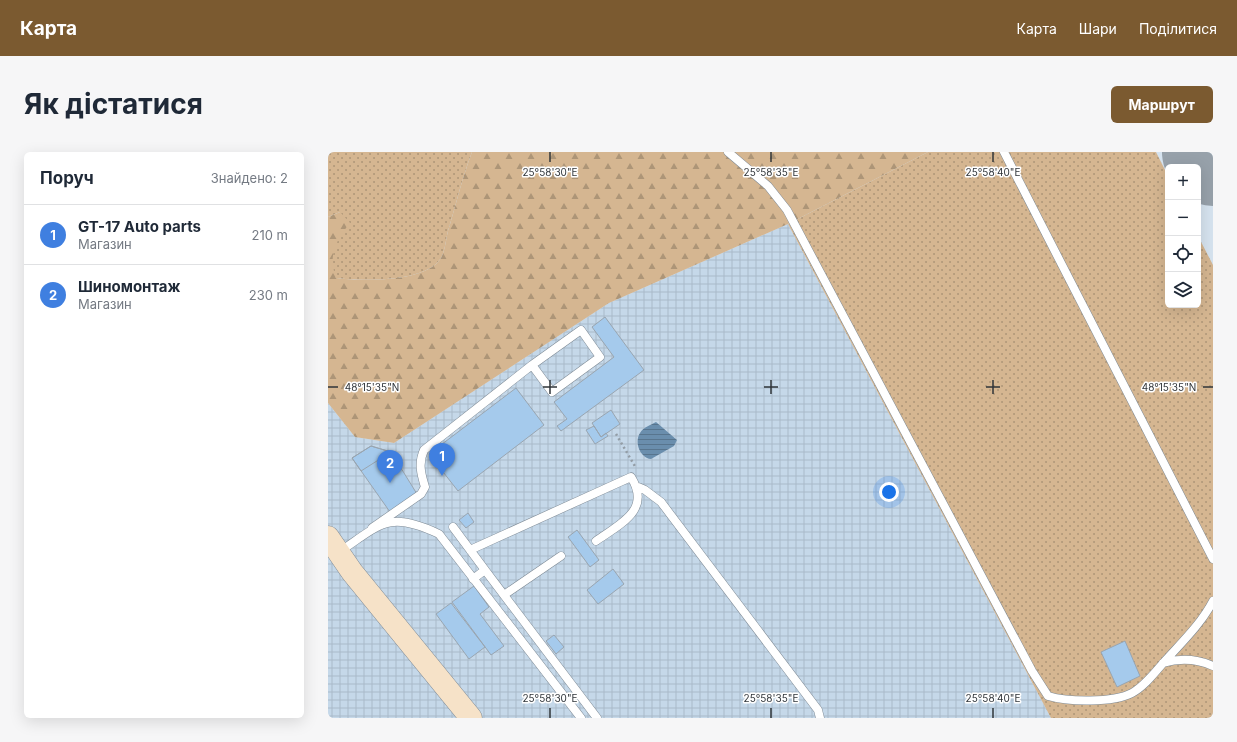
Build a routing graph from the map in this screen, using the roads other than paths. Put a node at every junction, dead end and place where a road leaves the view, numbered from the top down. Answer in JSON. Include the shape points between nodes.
{"nodes":[{"id":1,"x":728,"y":152,"type":"edge"},
{"id":2,"x":1004,"y":152,"type":"edge"},
{"id":3,"x":532,"y":365,"type":"junction"},
{"id":4,"x":638,"y":487,"type":"junction"},
{"id":5,"x":453,"y":527,"type":"dead end"},
{"id":6,"x":372,"y":528,"type":"junction"},
{"id":7,"x":596,"y":541,"type":"dead end"},
{"id":8,"x":333,"y":545,"type":"edge"},
{"id":9,"x":470,"y":550,"type":"junction"},
{"id":10,"x":561,"y":556,"type":"dead end"},
{"id":11,"x":1213,"y":559,"type":"edge"},
{"id":12,"x":485,"y":570,"type":"junction"},
{"id":13,"x":473,"y":579,"type":"junction"},
{"id":14,"x":504,"y":595,"type":"junction"},
{"id":15,"x":1213,"y":601,"type":"edge"},
{"id":16,"x":1163,"y":663,"type":"junction"},
{"id":17,"x":1213,"y":666,"type":"edge"},
{"id":18,"x":471,"y":718,"type":"edge"},
{"id":19,"x":581,"y":718,"type":"edge"},
{"id":20,"x":597,"y":718,"type":"edge"},
{"id":21,"x":820,"y":718,"type":"edge"}],
"edges":[{"from":1,"to":16,"type":"lane","via":[[768,186],[787,210],[1032,671],[1048,696],[1062,700],[1114,699],[1133,693]]},
{"from":2,"to":11,"type":"lane"},
{"from":3,"to":3,"type":"lane","via":[[552,392],[600,357],[581,330]]},
{"from":3,"to":6,"type":"lane","via":[[424,450],[420,460],[425,488],[421,494]]},
{"from":4,"to":7,"type":"lane","via":[[639,499],[632,515]]},
{"from":4,"to":9,"type":"lane","via":[[631,477]]},
{"from":4,"to":21,"type":"lane","via":[[662,502],[818,710]]},
{"from":5,"to":9,"type":"lane"},
{"from":6,"to":8,"type":"lane"},
{"from":6,"to":13,"type":"lane","via":[[384,523],[403,521],[420,525],[439,534]]},
{"from":8,"to":18,"type":"street"},
{"from":9,"to":12,"type":"lane"},
{"from":10,"to":14,"type":"lane"},
{"from":12,"to":13,"type":"lane"},
{"from":12,"to":14,"type":"lane"},
{"from":13,"to":19,"type":"lane"},
{"from":14,"to":20,"type":"lane"},
{"from":15,"to":16,"type":"lane","via":[[1197,627]]},
{"from":16,"to":17,"type":"lane","via":[[1176,659]]}]}
